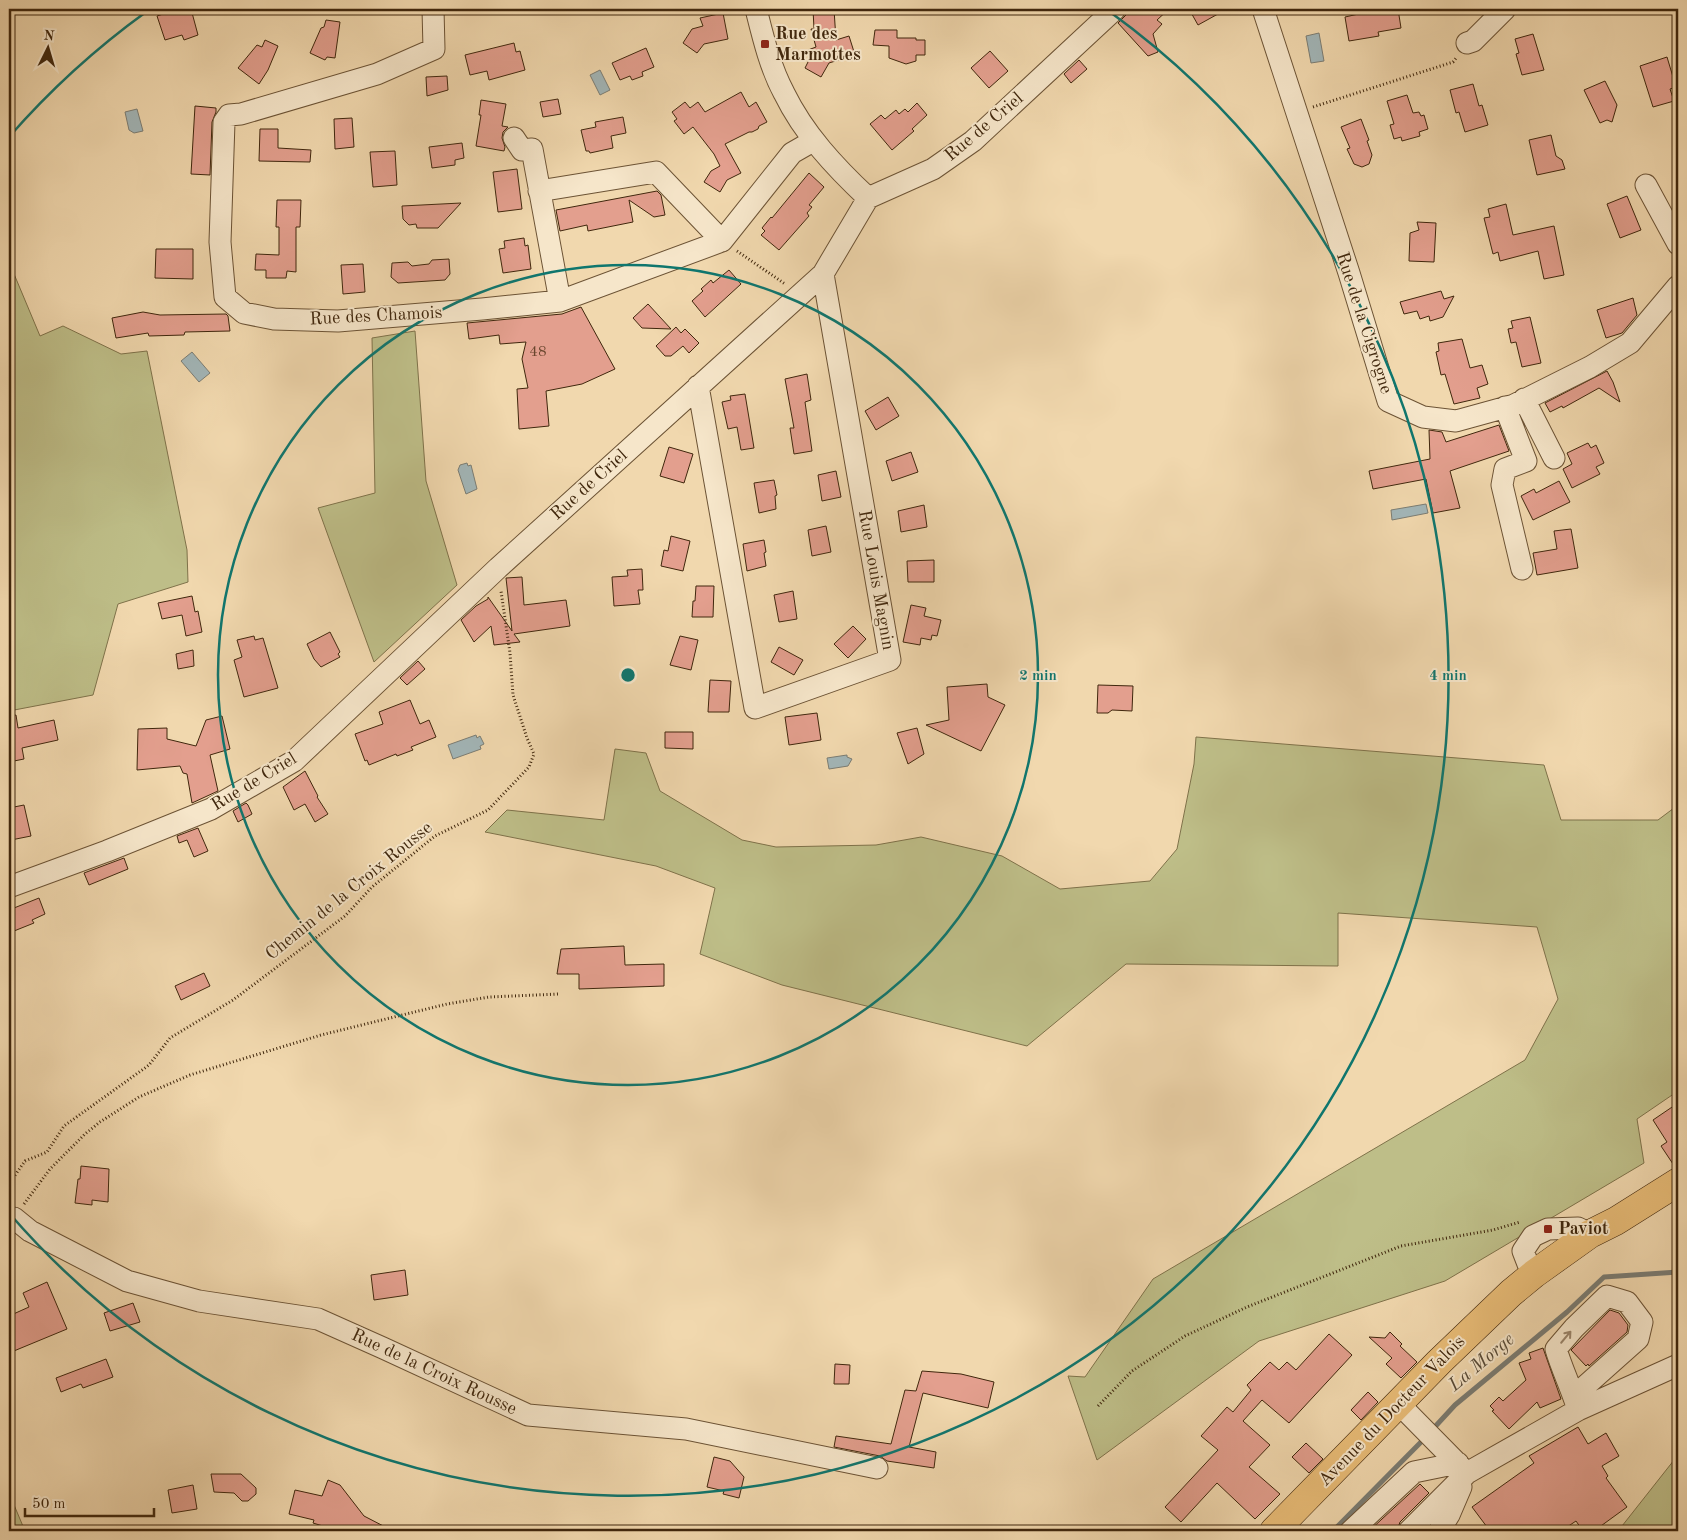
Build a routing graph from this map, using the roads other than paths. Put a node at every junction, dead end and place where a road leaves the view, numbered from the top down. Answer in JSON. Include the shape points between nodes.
{"nodes":[{"id":1,"x":433,"y":9,"type":"edge"},
{"id":2,"x":756,"y":9,"type":"edge"},
{"id":3,"x":1115,"y":9,"type":"edge"},
{"id":4,"x":1263,"y":9,"type":"edge"},
{"id":5,"x":1505,"y":9,"type":"edge"},
{"id":6,"x":1467,"y":43,"type":"road end"},
{"id":7,"x":812,"y":138,"type":"junction"},
{"id":8,"x":523,"y":143,"type":"dead end"},
{"id":9,"x":1646,"y":185,"type":"dead end"},
{"id":10,"x":539,"y":191,"type":"junction"},
{"id":11,"x":868,"y":198,"type":"junction"},
{"id":12,"x":722,"y":240,"type":"junction"},
{"id":13,"x":1678,"y":244,"type":"edge"},
{"id":14,"x":822,"y":274,"type":"junction"},
{"id":15,"x":1678,"y":286,"type":"edge"},
{"id":16,"x":560,"y":301,"type":"junction"},
{"id":17,"x":698,"y":386,"type":"junction"},
{"id":18,"x":1515,"y":403,"type":"junction"},
{"id":19,"x":1554,"y":458,"type":"dead end"},
{"id":20,"x":1522,"y":569,"type":"dead end"},
{"id":21,"x":9,"y":887,"type":"edge"},
{"id":22,"x":1678,"y":1182,"type":"edge"},
{"id":23,"x":11,"y":1218,"type":"edge"},
{"id":24,"x":1678,"y":1365,"type":"edge"},
{"id":25,"x":1398,"y":1403,"type":"junction"},
{"id":26,"x":1576,"y":1403,"type":"junction"},
{"id":27,"x":877,"y":1468,"type":"dead end"},
{"id":28,"x":1462,"y":1468,"type":"junction"},
{"id":29,"x":1274,"y":1531,"type":"edge"},
{"id":30,"x":1351,"y":1531,"type":"edge"},
{"id":31,"x":1409,"y":1531,"type":"edge"},
{"id":32,"x":1439,"y":1531,"type":"edge"}],
"edges":[{"from":1,"to":16,"type":"street","name":"Rue des Chamois","via":[[434,49],[377,74],[229,115],[224,122],[220,242],[225,297],[244,313],[274,319],[338,321]]},
{"from":2,"to":7,"type":"street","via":[[783,91]]},
{"from":3,"to":11,"type":"street","name":"Rue de Criel","via":[[973,142],[933,169]]},
{"from":4,"to":18,"type":"street","name":"Rue de la Cigrogne","via":[[1388,401],[1423,417],[1456,421]]},
{"from":5,"to":6,"type":"street","via":[[1473,41]]},
{"from":7,"to":11,"type":"street"},
{"from":7,"to":12,"type":"street","via":[[792,153]]},
{"from":8,"to":10,"type":"street"},
{"from":9,"to":13,"type":"street"},
{"from":10,"to":12,"type":"street","via":[[656,172]]},
{"from":10,"to":16,"type":"street"},
{"from":11,"to":14,"type":"street","name":"Rue de Criel"},
{"from":12,"to":16,"type":"street","name":"Rue des Chamois"},
{"from":14,"to":17,"type":"street","name":"Rue de Criel"},
{"from":14,"to":17,"type":"street","name":"Rue Louis Magnin","via":[[890,660],[755,708]]},
{"from":15,"to":18,"type":"street","name":"Rue de la Cigrogne","via":[[1630,343],[1590,367]]},
{"from":17,"to":21,"type":"street","name":"Rue de Criel","via":[[498,568],[294,761],[211,808]]},
{"from":18,"to":19,"type":"street"},
{"from":18,"to":20,"type":"street","via":[[1526,461],[1505,470],[1502,485]]},
{"from":22,"to":25,"type":"main road","name":"Avenue du Docteur Valois","via":[[1590,1234],[1534,1274],[1473,1328]]},
{"from":23,"to":27,"type":"street","name":"Rue de la Croix Rousse","via":[[127,1281],[199,1301],[318,1319],[528,1416],[686,1429]]},
{"from":24,"to":26,"type":"street"},
{"from":25,"to":28,"type":"street"},
{"from":25,"to":29,"type":"main road","name":"Avenue du Docteur Valois"},
{"from":26,"to":26,"type":"street","one_way":true,"via":[[1556,1349],[1607,1296],[1627,1302],[1642,1322],[1638,1339]]},
{"from":26,"to":28,"type":"street"},
{"from":28,"to":30,"type":"street","via":[[1414,1472]]},
{"from":28,"to":31,"type":"street"},
{"from":28,"to":32,"type":"street","via":[[1449,1515]]}]}
